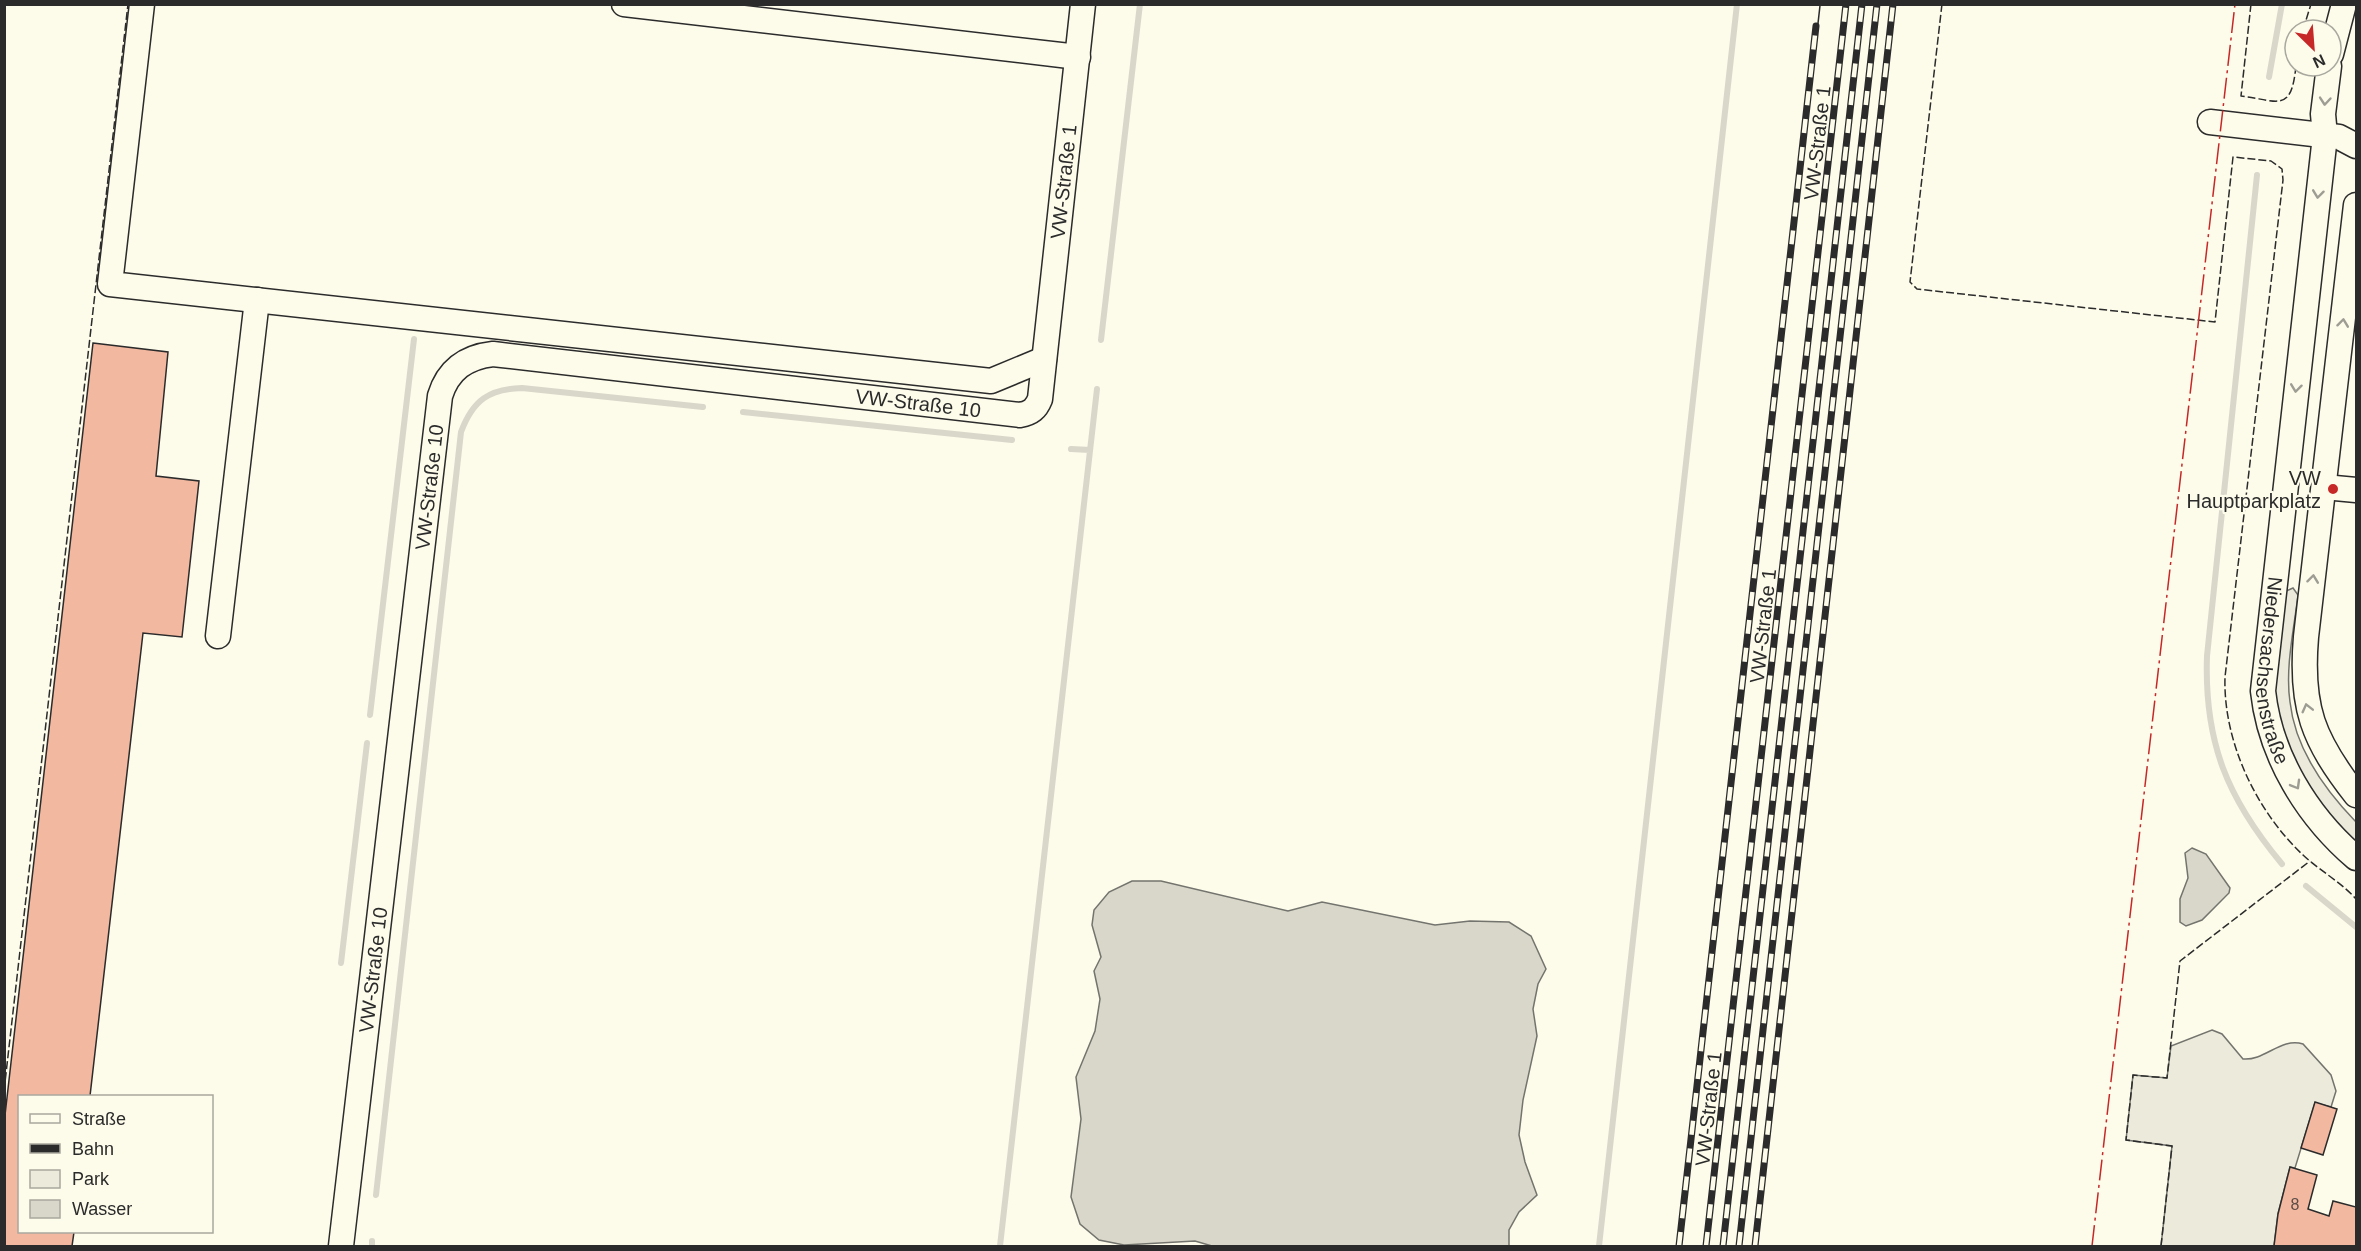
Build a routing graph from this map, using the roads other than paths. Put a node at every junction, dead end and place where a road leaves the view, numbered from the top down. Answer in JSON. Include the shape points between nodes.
{"nodes":[{"id":1,"x":142,"y":4,"type":"edge"},
{"id":2,"x":624,"y":4,"type":"edge"},
{"id":3,"x":1083,"y":4,"type":"edge"},
{"id":4,"x":1833,"y":4,"type":"edge"},
{"id":5,"x":1078,"y":57,"type":"junction"},
{"id":6,"x":2328,"y":78,"type":"edge"},
{"id":7,"x":2210,"y":122,"type":"dead end"},
{"id":8,"x":2325,"y":136,"type":"junction"},
{"id":9,"x":2356,"y":146,"type":"edge"},
{"id":10,"x":2356,"y":205,"type":"edge"},
{"id":11,"x":257,"y":300,"type":"junction"},
{"id":12,"x":1044,"y":359,"type":"junction"},
{"id":13,"x":2324,"y":487,"type":"junction"},
{"id":14,"x":2356,"y":490,"type":"edge"},
{"id":15,"x":218,"y":636,"type":"dead end"},
{"id":16,"x":2356,"y":795,"type":"edge"},
{"id":17,"x":2356,"y":858,"type":"edge"},
{"id":18,"x":341,"y":1246,"type":"edge"},
{"id":19,"x":1693,"y":1246,"type":"edge"}],
"edges":[{"from":1,"to":11,"type":"street","via":[[110,285]]},
{"from":2,"to":5,"type":"street"},
{"from":3,"to":5,"type":"street","name":"VW-Straße 1"},
{"from":4,"to":19,"type":"street","name":"VW-Straße 1"},
{"from":5,"to":12,"type":"street","name":"VW-Straße 1"},
{"from":6,"to":8,"type":"street","name":"Niedersachsenstraße","one_way":true},
{"from":7,"to":8,"type":"street"},
{"from":8,"to":9,"type":"street","via":[[2347,139]]},
{"from":8,"to":17,"type":"street","name":"Niedersachsenstraße","one_way":true,"via":[[2263,692],[2271,732],[2290,775],[2316,814]]},
{"from":13,"to":10,"type":"street","name":"Niedersachsenstraße","one_way":true},
{"from":11,"to":12,"type":"street","via":[[992,381]]},
{"from":11,"to":15,"type":"street"},
{"from":12,"to":18,"type":"street","name":"VW-Straße 10","via":[[1037,406],[1020,415],[493,354],[466,361],[448,377],[440,396]]},
{"from":13,"to":14,"type":"street"},
{"from":16,"to":13,"type":"street","name":"Niedersachsenstraße","one_way":true,"via":[[2328,755],[2307,709],[2303,683]]}]}
